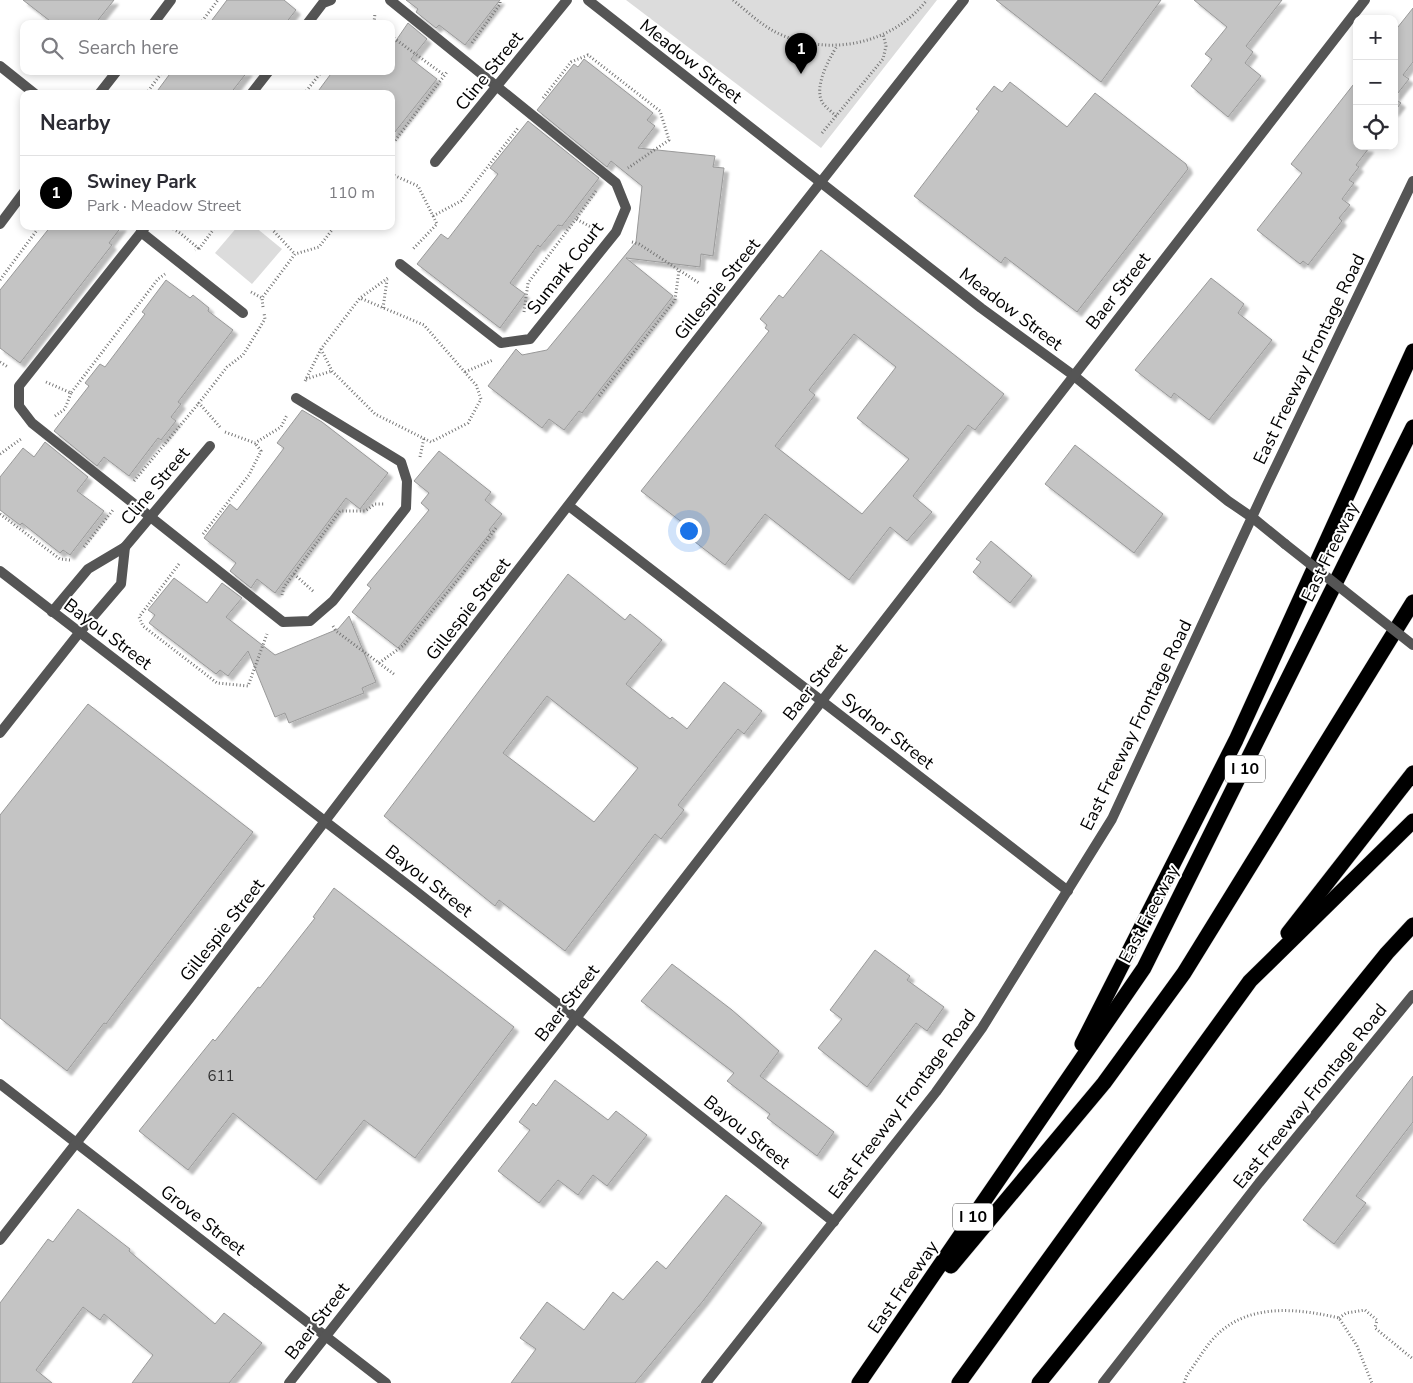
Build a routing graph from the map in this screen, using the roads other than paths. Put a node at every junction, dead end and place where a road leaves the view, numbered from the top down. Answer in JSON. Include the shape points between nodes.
{"nodes":[{"id":1,"x":172,"y":0,"type":"edge"},
{"id":2,"x":331,"y":0,"type":"edge"},
{"id":3,"x":390,"y":0,"type":"edge"},
{"id":4,"x":567,"y":0,"type":"edge"},
{"id":5,"x":588,"y":0,"type":"edge"},
{"id":6,"x":964,"y":0,"type":"edge"},
{"id":7,"x":1364,"y":0,"type":"edge"},
{"id":8,"x":156,"y":20,"type":"edge"},
{"id":9,"x":310,"y":20,"type":"edge"},
{"id":10,"x":0,"y":66,"type":"edge"},
{"id":11,"x":113,"y":75,"type":"edge"},
{"id":12,"x":266,"y":75,"type":"edge"},
{"id":13,"x":497,"y":86,"type":"junction"},
{"id":14,"x":30,"y":90,"type":"edge"},
{"id":15,"x":102,"y":90,"type":"edge"},
{"id":16,"x":254,"y":90,"type":"edge"},
{"id":17,"x":436,"y":162,"type":"dead end"},
{"id":18,"x":1413,"y":181,"type":"edge"},
{"id":19,"x":822,"y":183,"type":"junction"},
{"id":20,"x":20,"y":197,"type":"edge"},
{"id":21,"x":0,"y":224,"type":"edge"},
{"id":22,"x":143,"y":230,"type":"edge"},
{"id":23,"x":145,"y":230,"type":"edge"},
{"id":24,"x":400,"y":264,"type":"road end"},
{"id":25,"x":242,"y":313,"type":"dead end"},
{"id":26,"x":1413,"y":351,"type":"edge"},
{"id":27,"x":1073,"y":375,"type":"junction"},
{"id":28,"x":296,"y":398,"type":"road end"},
{"id":29,"x":1413,"y":427,"type":"edge"},
{"id":30,"x":210,"y":446,"type":"dead end"},
{"id":31,"x":569,"y":506,"type":"junction"},
{"id":32,"x":151,"y":517,"type":"junction"},
{"id":33,"x":1253,"y":518,"type":"junction"},
{"id":34,"x":125,"y":547,"type":"junction"},
{"id":35,"x":0,"y":571,"type":"edge"},
{"id":36,"x":1413,"y":602,"type":"edge"},
{"id":37,"x":52,"y":612,"type":"junction"},
{"id":38,"x":79,"y":633,"type":"junction"},
{"id":39,"x":1413,"y":645,"type":"edge"},
{"id":40,"x":822,"y":700,"type":"junction"},
{"id":41,"x":0,"y":733,"type":"edge"},
{"id":42,"x":1413,"y":773,"type":"edge"},
{"id":43,"x":326,"y":821,"type":"junction"},
{"id":44,"x":1413,"y":821,"type":"edge"},
{"id":45,"x":1068,"y":891,"type":"junction"},
{"id":46,"x":1413,"y":925,"type":"edge"},
{"id":47,"x":1250,"y":981,"type":"junction"},
{"id":48,"x":1413,"y":995,"type":"edge"},
{"id":49,"x":577,"y":1017,"type":"junction"},
{"id":50,"x":0,"y":1084,"type":"edge"},
{"id":51,"x":1055,"y":1098,"type":"junction"},
{"id":52,"x":77,"y":1143,"type":"junction"},
{"id":53,"x":834,"y":1222,"type":"junction"},
{"id":54,"x":0,"y":1240,"type":"edge"},
{"id":55,"x":326,"y":1336,"type":"junction"},
{"id":56,"x":892,"y":1336,"type":"junction"},
{"id":57,"x":1042,"y":1380,"type":"edge"},
{"id":58,"x":290,"y":1383,"type":"edge"},
{"id":59,"x":386,"y":1383,"type":"edge"},
{"id":60,"x":706,"y":1383,"type":"edge"},
{"id":61,"x":859,"y":1383,"type":"edge"},
{"id":62,"x":959,"y":1383,"type":"edge"},
{"id":63,"x":1103,"y":1383,"type":"edge"}],
"edges":[{"from":1,"to":8,"type":"street"},
{"from":2,"to":9,"type":"street","via":[[323,3]]},
{"from":3,"to":13,"type":"street","name":"Sumark Court"},
{"from":4,"to":13,"type":"street","name":"Cline Street"},
{"from":5,"to":19,"type":"street","name":"Meadow Street"},
{"from":6,"to":19,"type":"street","name":"Gillespie Street"},
{"from":7,"to":27,"type":"street","name":"Baer Street"},
{"from":10,"to":14,"type":"street"},
{"from":11,"to":15,"type":"street"},
{"from":12,"to":16,"type":"street"},
{"from":13,"to":17,"type":"street","name":"Cline Street"},
{"from":13,"to":24,"type":"street","name":"Sumark Court","via":[[616,183],[626,208],[613,236],[530,339],[501,343]]},
{"from":18,"to":33,"type":"street","name":"East Freeway Frontage Road"},
{"from":19,"to":27,"type":"street","name":"Meadow Street","via":[[981,308]]},
{"from":19,"to":31,"type":"street","name":"Gillespie Street"},
{"from":20,"to":21,"type":"street"},
{"from":22,"to":32,"type":"street","via":[[27,376],[20,386],[19,406],[32,423]]},
{"from":23,"to":25,"type":"street"},
{"from":26,"to":51,"type":"highway","via":[[1236,740]]},
{"from":27,"to":33,"type":"street","name":"Meadow Street"},
{"from":27,"to":40,"type":"street","name":"Baer Street"},
{"from":28,"to":32,"type":"street","via":[[401,462],[407,481],[406,508],[333,601],[310,621],[283,622]]},
{"from":29,"to":51,"type":"highway","name":"East Freeway","number":"I 10","via":[[1144,968]]},
{"from":30,"to":32,"type":"street","name":"Cline Street"},
{"from":31,"to":40,"type":"street","name":"Sydnor Street"},
{"from":31,"to":43,"type":"street","name":"Gillespie Street"},
{"from":32,"to":34,"type":"street","name":"Cline Street"},
{"from":33,"to":39,"type":"street","name":"Meadow Street","bridge":true},
{"from":33,"to":45,"type":"street","name":"East Freeway Frontage Road","via":[[1112,819]]},
{"from":34,"to":37,"type":"street","name":"Cline Street","via":[[88,569]]},
{"from":34,"to":38,"type":"street","name":"Cline Street","via":[[121,584]]},
{"from":35,"to":37,"type":"street","name":"Bayou Street"},
{"from":36,"to":56,"type":"highway","via":[[1184,973],[1104,1082]]},
{"from":37,"to":38,"type":"street","name":"Bayou Street"},
{"from":38,"to":41,"type":"street","name":"Cline Street"},
{"from":38,"to":43,"type":"street","name":"Bayou Street"},
{"from":40,"to":45,"type":"street","name":"Sydnor Street"},
{"from":40,"to":49,"type":"street","name":"Baer Street"},
{"from":42,"to":47,"type":"highway"},
{"from":43,"to":49,"type":"street","name":"Bayou Street"},
{"from":43,"to":52,"type":"street","name":"Gillespie Street"},
{"from":44,"to":47,"type":"highway"},
{"from":45,"to":53,"type":"street","name":"East Freeway Frontage Road","via":[[982,1028]]},
{"from":46,"to":57,"type":"highway"},
{"from":47,"to":62,"type":"highway"},
{"from":48,"to":63,"type":"street","name":"East Freeway Frontage Road"},
{"from":49,"to":53,"type":"street","name":"Bayou Street"},
{"from":49,"to":55,"type":"street","name":"Baer Street"},
{"from":50,"to":52,"type":"street","name":"Grove Street"},
{"from":51,"to":56,"type":"highway","name":"East Freeway","number":"I 10"},
{"from":52,"to":54,"type":"street","name":"Gillespie Street"},
{"from":52,"to":55,"type":"street","name":"Grove Street"},
{"from":53,"to":60,"type":"street","name":"East Freeway Frontage Road"},
{"from":55,"to":58,"type":"street","name":"Baer Street"},
{"from":55,"to":59,"type":"street","name":"Grove Street"},
{"from":56,"to":61,"type":"highway","name":"East Freeway","number":"I 10"}]}
